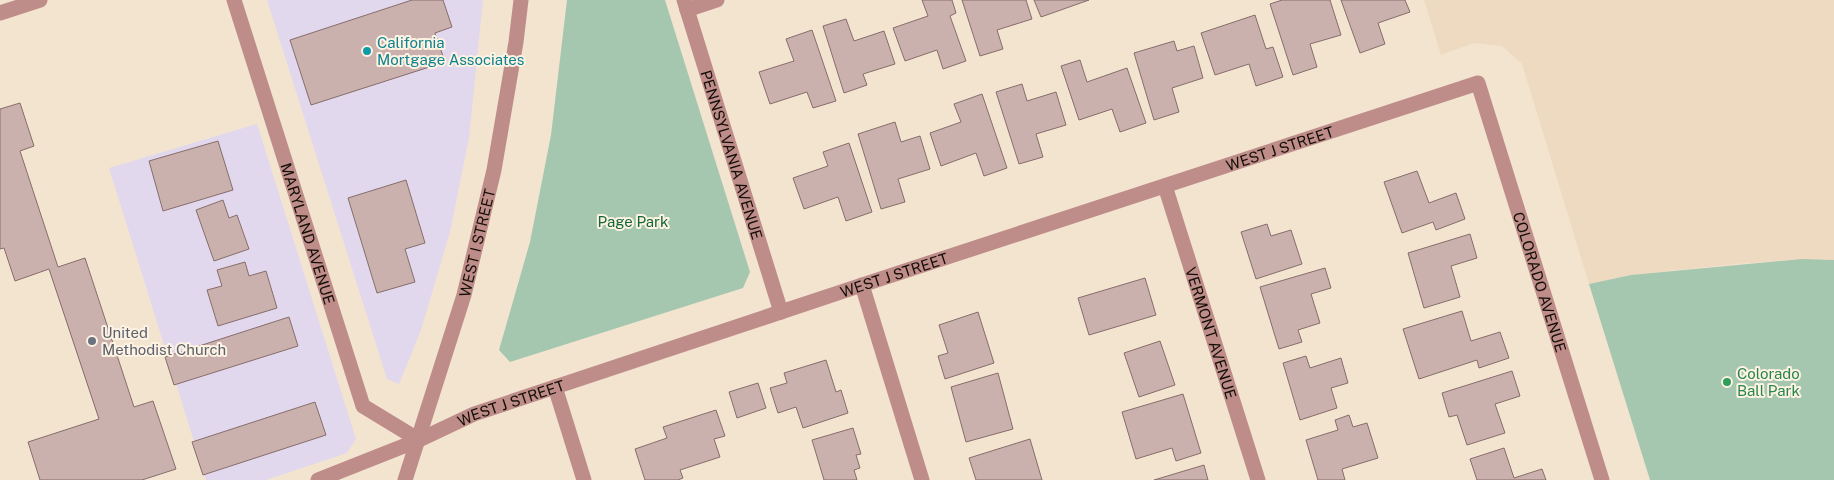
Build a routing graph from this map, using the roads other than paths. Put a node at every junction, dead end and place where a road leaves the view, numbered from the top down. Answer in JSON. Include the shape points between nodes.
{"nodes":[{"id":1,"x":40,"y":0,"type":"edge"},
{"id":2,"x":234,"y":0,"type":"edge"},
{"id":3,"x":521,"y":0,"type":"edge"},
{"id":4,"x":717,"y":0,"type":"edge"},
{"id":5,"x":685,"y":5,"type":"edge"},
{"id":6,"x":0,"y":13,"type":"edge"},
{"id":7,"x":1478,"y":83,"type":"joint"},
{"id":8,"x":1165,"y":186,"type":"junction"},
{"id":9,"x":862,"y":285,"type":"junction"},
{"id":10,"x":781,"y":312,"type":"junction"},
{"id":11,"x":555,"y":387,"type":"junction"},
{"id":12,"x":419,"y":440,"type":"junction"},
{"id":13,"x":318,"y":480,"type":"edge"},
{"id":14,"x":405,"y":480,"type":"edge"},
{"id":15,"x":584,"y":480,"type":"edge"},
{"id":16,"x":922,"y":480,"type":"edge"},
{"id":17,"x":1258,"y":480,"type":"edge"},
{"id":18,"x":1602,"y":480,"type":"edge"}],
"edges":[{"from":1,"to":6,"type":"street"},
{"from":2,"to":12,"type":"street","name":"MARYLAND AVENUE","via":[[363,406]]},
{"from":3,"to":12,"type":"street","name":"WEST I STREET","via":[[494,170],[464,295]]},
{"from":4,"to":5,"type":"street"},
{"from":5,"to":10,"type":"street","name":"PENNSYLVANIA AVENUE"},
{"from":7,"to":8,"type":"street","name":"WEST J STREET"},
{"from":7,"to":18,"type":"street","name":"COLORADO AVENUE"},
{"from":8,"to":9,"type":"street","name":"WEST J STREET"},
{"from":8,"to":17,"type":"street","name":"VERMONT AVENUE"},
{"from":9,"to":10,"type":"street","name":"WEST J STREET"},
{"from":9,"to":16,"type":"street"},
{"from":10,"to":11,"type":"street","name":"WEST J STREET"},
{"from":11,"to":12,"type":"street","name":"WEST J STREET","via":[[474,414]]},
{"from":11,"to":15,"type":"street"},
{"from":12,"to":13,"type":"street","name":"WEST J STREET"},
{"from":12,"to":14,"type":"street","name":"WEST I STREET"}]}
